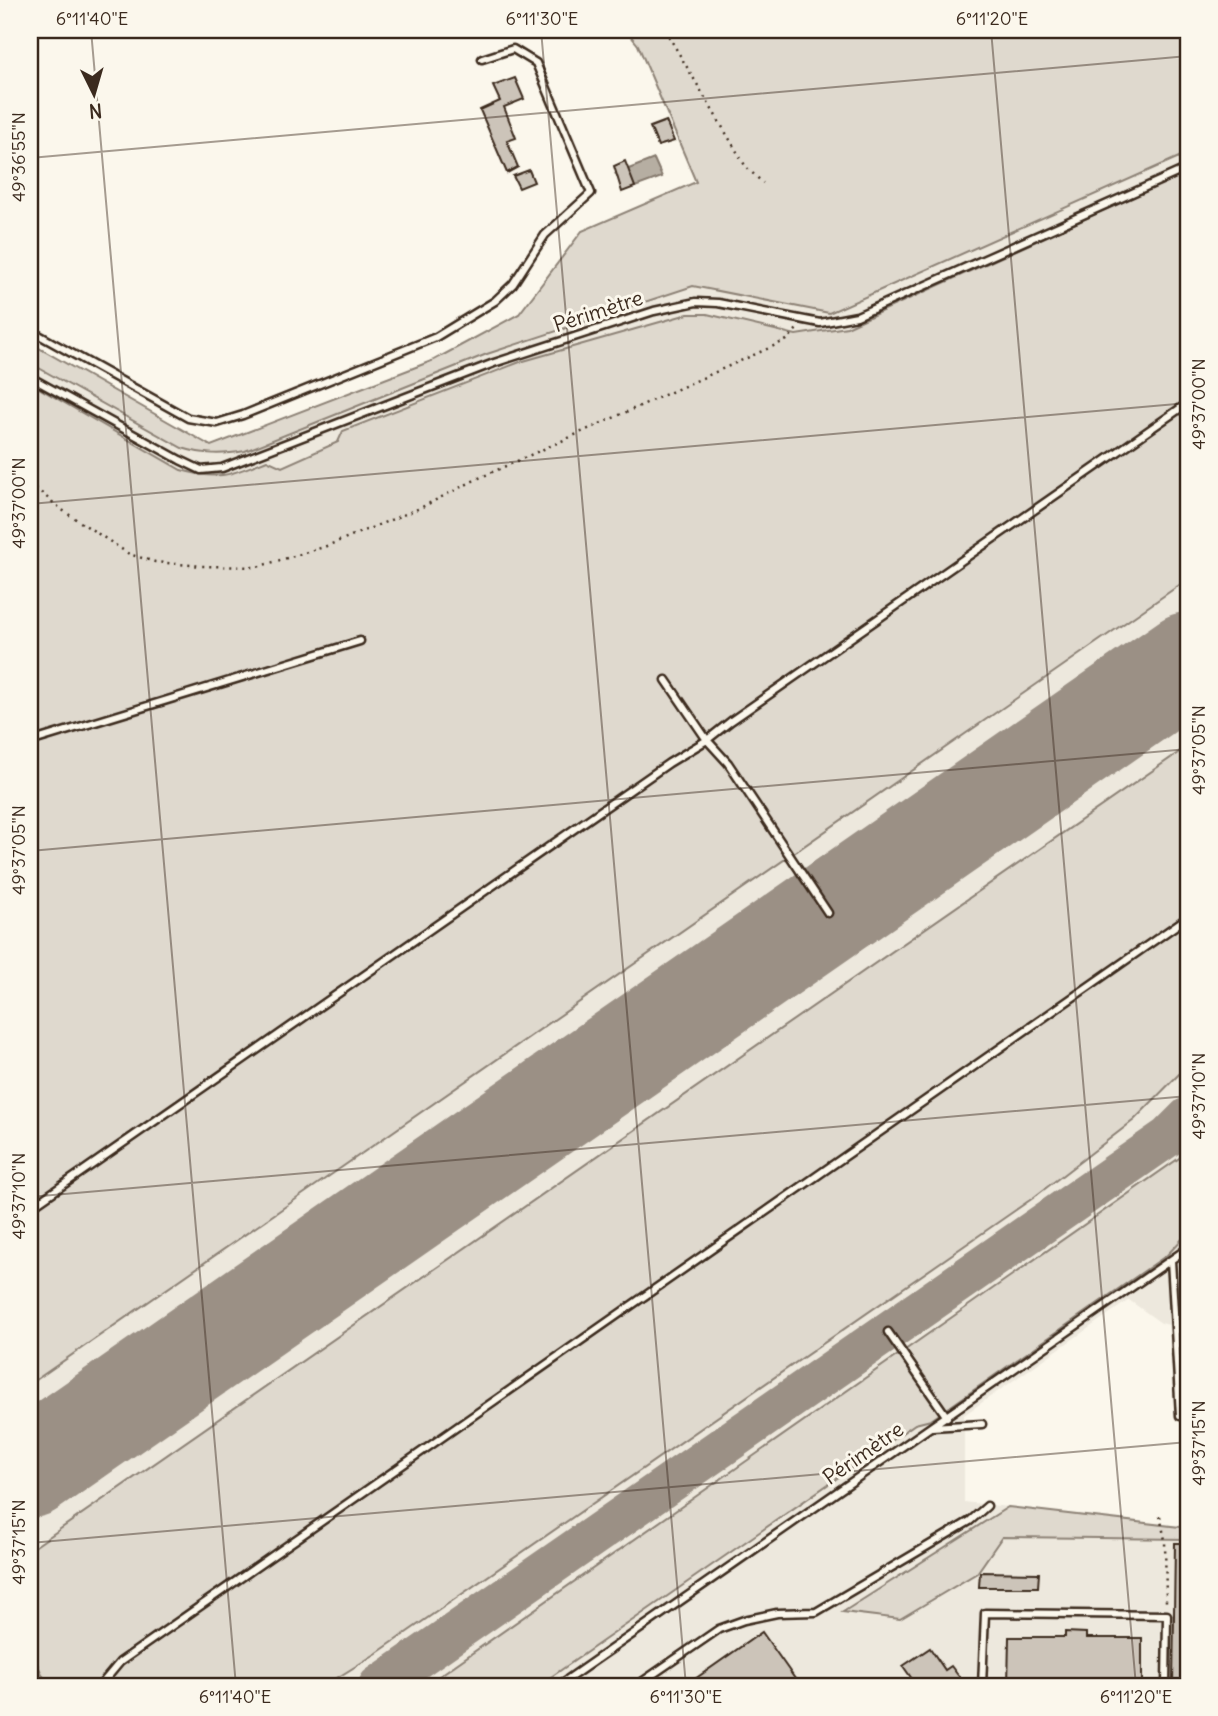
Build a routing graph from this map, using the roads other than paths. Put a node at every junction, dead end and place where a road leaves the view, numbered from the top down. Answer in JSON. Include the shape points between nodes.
{"nodes":[{"id":1,"x":482,"y":59,"type":"dead end"},
{"id":2,"x":1188,"y":168,"type":"edge"},
{"id":3,"x":30,"y":330,"type":"edge"},
{"id":4,"x":30,"y":377,"type":"edge"},
{"id":5,"x":1188,"y":402,"type":"edge"},
{"id":6,"x":359,"y":641,"type":"dead end"},
{"id":7,"x":666,"y":680,"type":"dead end"},
{"id":8,"x":707,"y":740,"type":"junction"},
{"id":9,"x":30,"y":742,"type":"edge"},
{"id":10,"x":828,"y":913,"type":"dead end"},
{"id":11,"x":1188,"y":917,"type":"edge"},
{"id":12,"x":30,"y":1208,"type":"edge"},
{"id":13,"x":1188,"y":1248,"type":"edge"},
{"id":14,"x":1171,"y":1260,"type":"junction"},
{"id":15,"x":888,"y":1332,"type":"dead end"},
{"id":16,"x":1184,"y":1416,"type":"edge"},
{"id":17,"x":947,"y":1417,"type":"junction"},
{"id":18,"x":982,"y":1424,"type":"dead end"},
{"id":19,"x":932,"y":1427,"type":"junction"},
{"id":20,"x":987,"y":1506,"type":"dead end"},
{"id":21,"x":100,"y":1686,"type":"edge"},
{"id":22,"x":558,"y":1686,"type":"edge"},
{"id":23,"x":636,"y":1686,"type":"edge"},
{"id":24,"x":982,"y":1686,"type":"edge"},
{"id":25,"x":1166,"y":1686,"type":"edge"}],
"edges":[{"from":1,"to":3,"type":"lane","via":[[513,49],[536,63],[591,192],[545,235],[513,284],[495,301],[436,337],[217,422],[188,418]]},
{"from":2,"to":4,"type":"lane","name":"Périmètre","via":[[857,316],[831,323],[804,322],[696,302],[654,311],[494,363],[222,468],[201,470]]},
{"from":5,"to":8,"type":"lane"},
{"from":6,"to":9,"type":"lane"},
{"from":7,"to":8,"type":"lane"},
{"from":8,"to":10,"type":"lane","via":[[728,763]]},
{"from":8,"to":12,"type":"lane"},
{"from":11,"to":21,"type":"lane","via":[[120,1662]]},
{"from":13,"to":14,"type":"lane","name":"Périmètre"},
{"from":14,"to":16,"type":"lane"},
{"from":14,"to":17,"type":"lane","name":"Périmètre"},
{"from":15,"to":17,"type":"lane"},
{"from":17,"to":19,"type":"lane","name":"Périmètre"},
{"from":18,"to":19,"type":"lane"},
{"from":19,"to":22,"type":"lane","name":"Périmètre"},
{"from":20,"to":23,"type":"lane","via":[[970,1521],[816,1612],[777,1613],[719,1629]]},
{"from":24,"to":25,"type":"lane","via":[[985,1613],[1167,1615]]}]}
